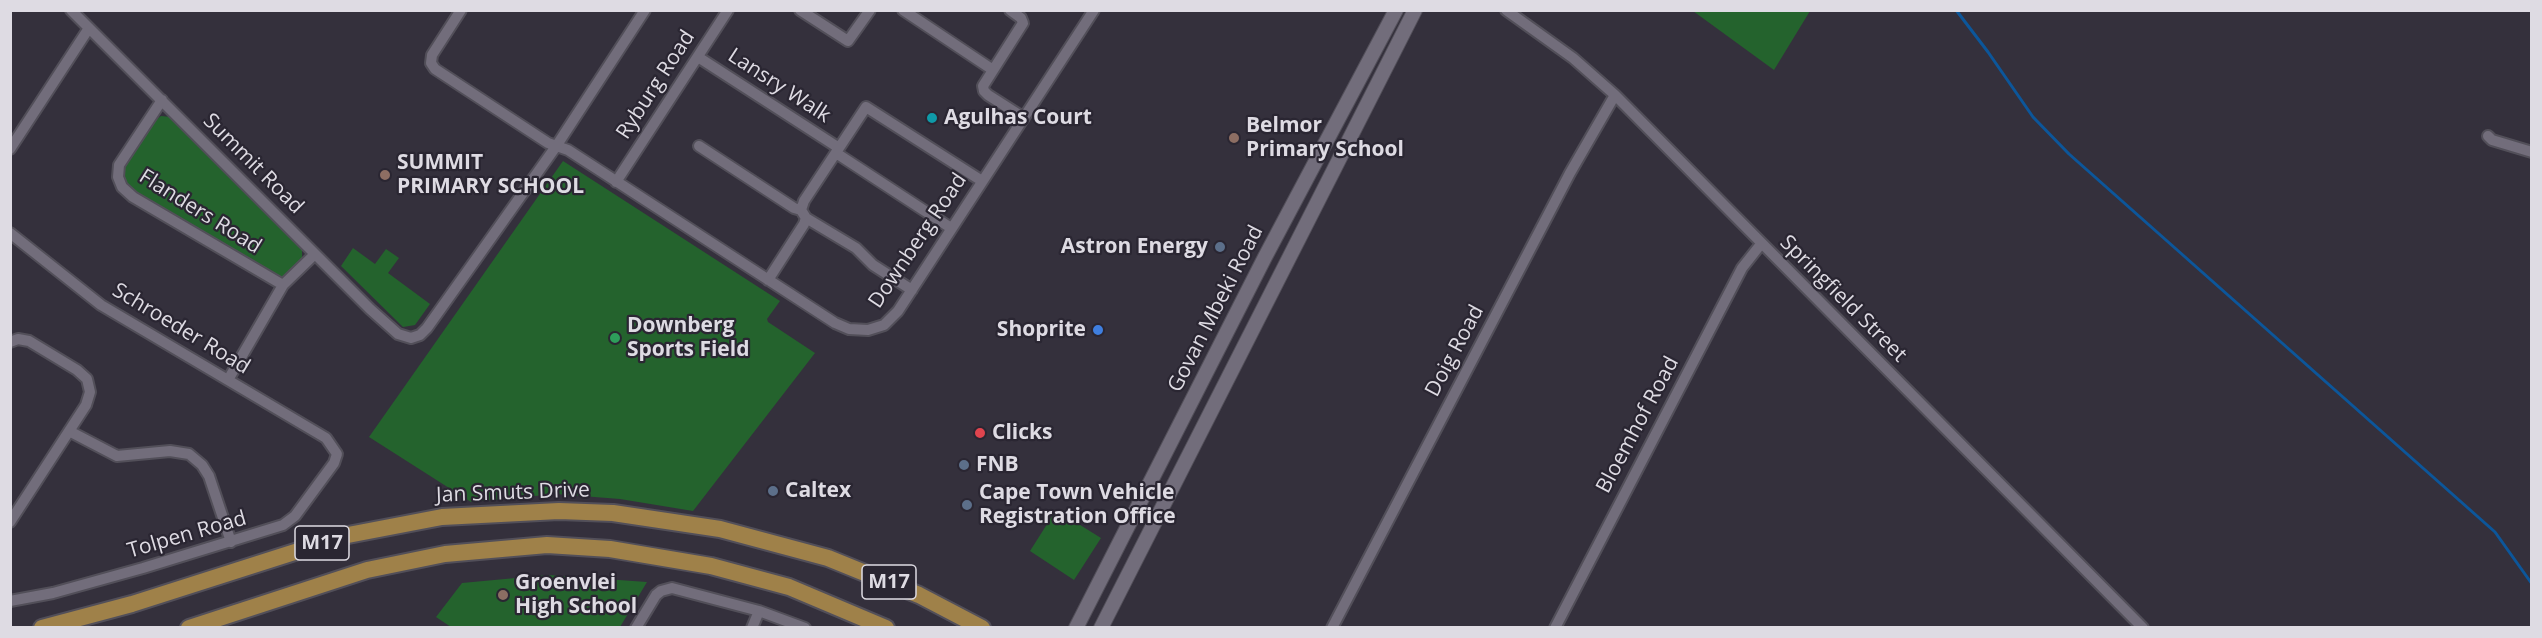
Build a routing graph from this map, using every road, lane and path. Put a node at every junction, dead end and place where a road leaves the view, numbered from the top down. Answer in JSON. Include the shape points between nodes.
{"nodes":[{"id":1,"x":71,"y":10,"type":"edge"},
{"id":2,"x":461,"y":10,"type":"edge"},
{"id":3,"x":645,"y":10,"type":"edge"},
{"id":4,"x":729,"y":10,"type":"edge"},
{"id":5,"x":800,"y":10,"type":"edge"},
{"id":6,"x":870,"y":10,"type":"edge"},
{"id":7,"x":1010,"y":10,"type":"edge"},
{"id":8,"x":1094,"y":10,"type":"edge"},
{"id":9,"x":1396,"y":10,"type":"edge"},
{"id":10,"x":1415,"y":10,"type":"edge"},
{"id":11,"x":1506,"y":10,"type":"edge"},
{"id":12,"x":910,"y":12,"type":"edge"},
{"id":13,"x":89,"y":28,"type":"junction"},
{"id":14,"x":698,"y":57,"type":"junction"},
{"id":15,"x":993,"y":70,"type":"junction"},
{"id":16,"x":1615,"y":96,"type":"junction"},
{"id":17,"x":162,"y":100,"type":"junction"},
{"id":18,"x":1024,"y":118,"type":"junction"},
{"id":19,"x":2488,"y":136,"type":"dead end"},
{"id":20,"x":557,"y":146,"type":"junction"},
{"id":21,"x":699,"y":146,"type":"dead end"},
{"id":22,"x":10,"y":149,"type":"edge"},
{"id":23,"x":838,"y":151,"type":"junction"},
{"id":24,"x":2532,"y":152,"type":"edge"},
{"id":25,"x":982,"y":181,"type":"junction"},
{"id":26,"x":616,"y":182,"type":"junction"},
{"id":27,"x":804,"y":214,"type":"junction"},
{"id":28,"x":951,"y":228,"type":"junction"},
{"id":29,"x":10,"y":233,"type":"edge"},
{"id":30,"x":1761,"y":244,"type":"junction"},
{"id":31,"x":315,"y":254,"type":"junction"},
{"id":32,"x":768,"y":280,"type":"junction"},
{"id":33,"x":283,"y":285,"type":"junction"},
{"id":34,"x":912,"y":290,"type":"junction"},
{"id":35,"x":10,"y":342,"type":"edge"},
{"id":36,"x":228,"y":380,"type":"junction"},
{"id":37,"x":69,"y":431,"type":"junction"},
{"id":38,"x":336,"y":451,"type":"joint"},
{"id":39,"x":10,"y":522,"type":"edge"},
{"id":40,"x":231,"y":542,"type":"junction"},
{"id":41,"x":10,"y":600,"type":"edge"},
{"id":42,"x":759,"y":611,"type":"junction"},
{"id":43,"x":42,"y":627,"type":"edge"},
{"id":44,"x":189,"y":627,"type":"edge"},
{"id":45,"x":636,"y":627,"type":"edge"},
{"id":46,"x":752,"y":627,"type":"edge"},
{"id":47,"x":804,"y":627,"type":"edge"},
{"id":48,"x":886,"y":627,"type":"edge"},
{"id":49,"x":981,"y":627,"type":"edge"},
{"id":50,"x":1076,"y":627,"type":"edge"},
{"id":51,"x":1101,"y":627,"type":"edge"},
{"id":52,"x":1332,"y":627,"type":"edge"},
{"id":53,"x":1555,"y":627,"type":"edge"},
{"id":54,"x":2143,"y":627,"type":"edge"}],
"edges":[{"from":1,"to":13,"type":"street","name":"Summit Road"},
{"from":2,"to":20,"type":"street","name":"Downberg Road","via":[[432,55],[432,66]]},
{"from":3,"to":20,"type":"street"},
{"from":4,"to":14,"type":"street","name":"Ryburg Road"},
{"from":5,"to":6,"type":"street","via":[[848,41]]},
{"from":7,"to":15,"type":"street","via":[[1023,22]]},
{"from":8,"to":18,"type":"street","name":"Downberg Road"},
{"from":9,"to":50,"type":"main road","name":"Govan Mbeki Road"},
{"from":10,"to":51,"type":"main road","name":"Govan Mbeki Road"},
{"from":11,"to":16,"type":"street","name":"Springfield Street","via":[[1573,58]]},
{"from":12,"to":15,"type":"street"},
{"from":13,"to":17,"type":"street","name":"Summit Road"},
{"from":13,"to":22,"type":"street"},
{"from":14,"to":23,"type":"street","name":"Lansry Walk"},
{"from":14,"to":26,"type":"street","name":"Ryburg Road"},
{"from":15,"to":18,"type":"street","via":[[984,91]]},
{"from":16,"to":30,"type":"street","name":"Springfield Street"},
{"from":16,"to":52,"type":"street","name":"Doig Road","via":[[1570,173]]},
{"from":17,"to":31,"type":"street","name":"Summit Road"},
{"from":17,"to":33,"type":"street","name":"Flanders Road","via":[[119,165],[122,187]]},
{"from":18,"to":25,"type":"street","name":"Downberg Road"},
{"from":19,"to":24,"type":"street"},
{"from":20,"to":26,"type":"street","name":"Downberg Road"},
{"from":20,"to":31,"type":"street","name":"Summit Road","via":[[420,335],[411,338],[393,330]]},
{"from":21,"to":27,"type":"street"},
{"from":23,"to":25,"type":"street","name":"Lansry Walk","via":[[866,107]]},
{"from":23,"to":27,"type":"street","name":"Lansry Walk","via":[[804,201]]},
{"from":23,"to":28,"type":"street","name":"Lansry Walk"},
{"from":25,"to":28,"type":"street","name":"Downberg Road"},
{"from":26,"to":32,"type":"street","name":"Downberg Road"},
{"from":27,"to":32,"type":"street","name":"Lansry Walk","via":[[804,224]]},
{"from":27,"to":34,"type":"street"},
{"from":28,"to":34,"type":"street","name":"Downberg Road"},
{"from":29,"to":36,"type":"street","name":"Schroeder Road","via":[[100,305]]},
{"from":30,"to":53,"type":"street","name":"Bloemhof Road","via":[[1742,268]]},
{"from":30,"to":54,"type":"street","name":"Springfield Street"},
{"from":31,"to":33,"type":"street"},
{"from":32,"to":34,"type":"street","name":"Downberg Road","via":[[835,323],[859,330],[884,325]]},
{"from":33,"to":36,"type":"street"},
{"from":35,"to":37,"type":"street","via":[[29,341],[87,379],[89,397]]},
{"from":36,"to":38,"type":"street","name":"Schroeder Road","via":[[326,438]]},
{"from":37,"to":39,"type":"street"},
{"from":37,"to":40,"type":"street","via":[[117,456],[179,451],[198,460],[209,477]]},
{"from":38,"to":40,"type":"street","name":"Tolpen Road","via":[[334,463],[292,520]]},
{"from":40,"to":41,"type":"street","name":"Tolpen Road","via":[[53,593]]},
{"from":42,"to":45,"type":"street","via":[[667,589],[656,595]]},
{"from":42,"to":46,"type":"street"},
{"from":42,"to":47,"type":"street"},
{"from":43,"to":49,"type":"main road","name":"Jan Smuts Drive","number":"M17","via":[[132,604],[348,535],[442,517],[559,511],[624,514],[720,529],[828,558],[919,595]]},
{"from":44,"to":48,"type":"main road","number":"M17","via":[[367,570],[446,554],[547,545],[610,549],[711,566],[789,587]]}]}
